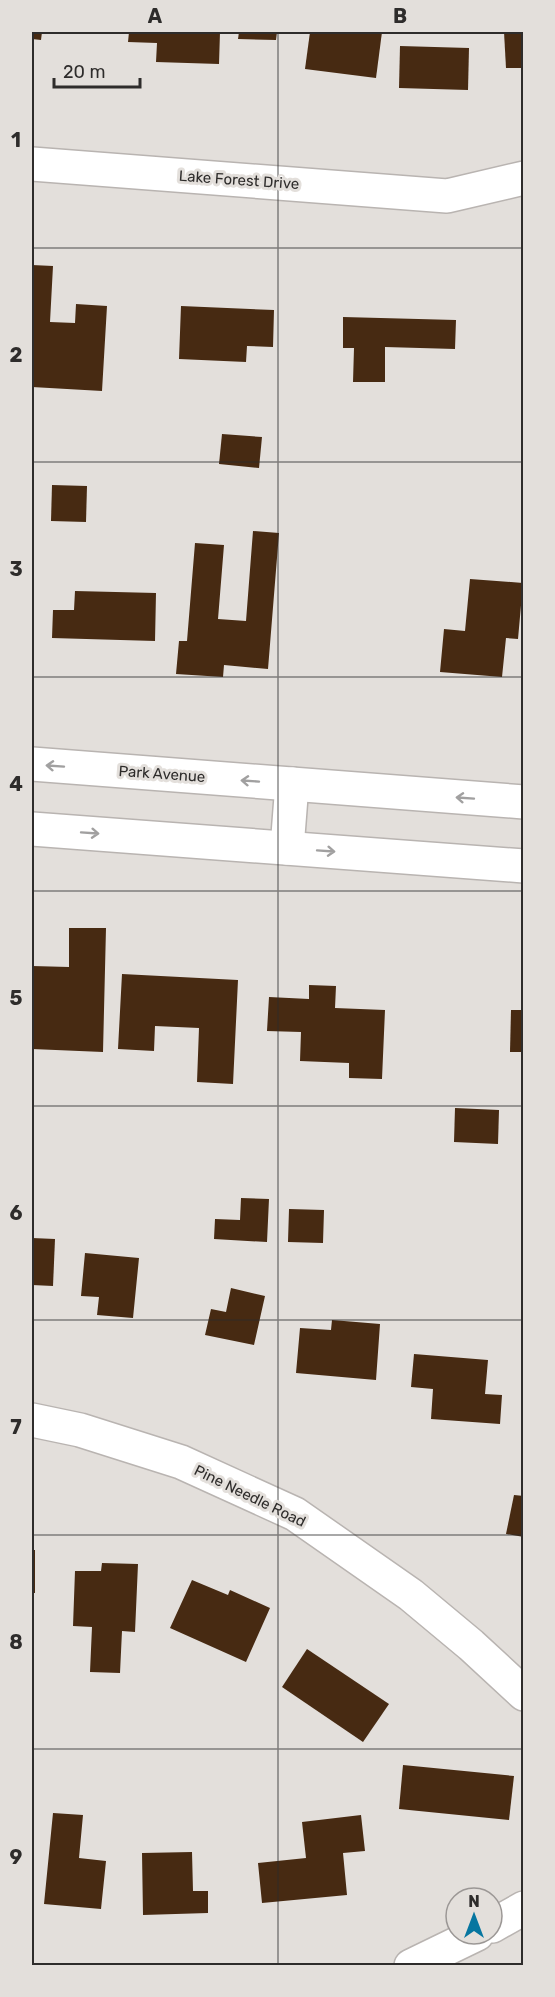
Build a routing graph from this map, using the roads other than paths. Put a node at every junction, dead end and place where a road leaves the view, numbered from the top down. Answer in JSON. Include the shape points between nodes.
{"nodes":[{"id":1,"x":32,"y":164,"type":"edge"},
{"id":2,"x":524,"y":178,"type":"edge"},
{"id":3,"x":447,"y":196,"type":"junction"},
{"id":4,"x":524,"y":201,"type":"edge"},
{"id":5,"x":32,"y":764,"type":"edge"},
{"id":6,"x":292,"y":784,"type":"junction"},
{"id":7,"x":524,"y":802,"type":"edge"},
{"id":8,"x":32,"y":829,"type":"edge"},
{"id":9,"x":287,"y":848,"type":"junction"},
{"id":10,"x":524,"y":866,"type":"edge"},
{"id":11,"x":32,"y":1420,"type":"edge"},
{"id":12,"x":524,"y":1694,"type":"edge"},
{"id":13,"x":524,"y":1908,"type":"edge"},
{"id":14,"x":504,"y":1919,"type":"edge"},
{"id":15,"x":451,"y":1946,"type":"edge"},
{"id":16,"x":411,"y":1965,"type":"edge"}],
"edges":[{"from":1,"to":3,"type":"street","name":"Lake Forest Drive"},
{"from":2,"to":3,"type":"street","name":"Lake Forest Drive"},
{"from":3,"to":4,"type":"street","name":"Lake Forest Drive"},
{"from":6,"to":5,"type":"street","name":"Park Avenue","one_way":true},
{"from":7,"to":6,"type":"street","name":"Park Avenue","one_way":true},
{"from":6,"to":9,"type":"street"},
{"from":8,"to":9,"type":"street","one_way":true},
{"from":9,"to":10,"type":"street","one_way":true},
{"from":11,"to":12,"type":"street","name":"Pine Needle Road","via":[[80,1430],[181,1462],[295,1514],[411,1595]]},
{"from":13,"to":14,"type":"street"},
{"from":15,"to":16,"type":"street"}]}
